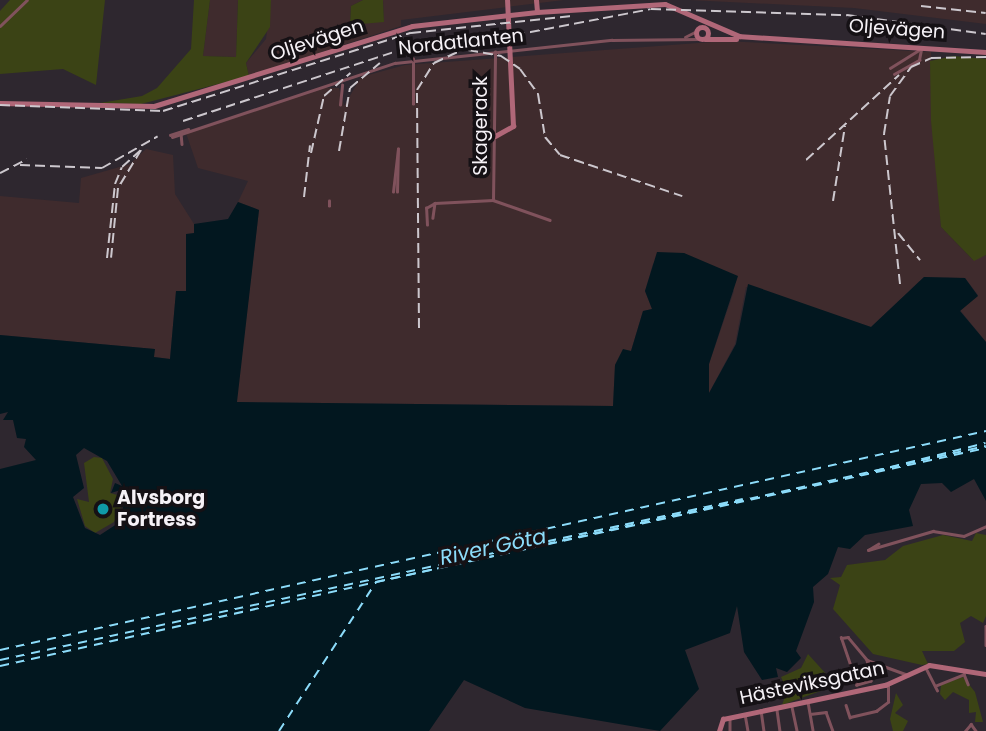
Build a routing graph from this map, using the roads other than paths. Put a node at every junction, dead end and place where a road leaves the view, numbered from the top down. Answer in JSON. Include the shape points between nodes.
{"nodes":[{"id":1,"x":27,"y":0,"type":"edge"},
{"id":2,"x":536,"y":0,"type":"edge"},
{"id":3,"x":507,"y":3,"type":"edge"},
{"id":4,"x":537,"y":12,"type":"junction"},
{"id":5,"x":688,"y":17,"type":"junction"},
{"id":6,"x":0,"y":26,"type":"edge"},
{"id":7,"x":701,"y":33,"type":"junction"},
{"id":8,"x":739,"y":36,"type":"junction"},
{"id":9,"x":681,"y":38,"type":"junction"},
{"id":10,"x":764,"y":38,"type":"junction"},
{"id":11,"x":920,"y":47,"type":"junction"},
{"id":12,"x":495,"y":52,"type":"junction"},
{"id":13,"x":986,"y":52,"type":"edge"},
{"id":14,"x":413,"y":59,"type":"junction"},
{"id":15,"x":890,"y":68,"type":"dead end"},
{"id":16,"x":894,"y":74,"type":"dead end"},
{"id":17,"x":342,"y":85,"type":"junction"},
{"id":18,"x":0,"y":103,"type":"edge"},
{"id":19,"x":413,"y":104,"type":"dead end"},
{"id":20,"x":340,"y":105,"type":"dead end"},
{"id":21,"x":181,"y":134,"type":"junction"},
{"id":22,"x":171,"y":136,"type":"dead end"},
{"id":23,"x":495,"y":136,"type":"junction"},
{"id":24,"x":181,"y":144,"type":"dead end"},
{"id":25,"x":395,"y":151,"type":"dead end"},
{"id":26,"x":396,"y":192,"type":"dead end"},
{"id":27,"x":493,"y":200,"type":"junction"},
{"id":28,"x":435,"y":203,"type":"junction"},
{"id":29,"x":433,"y":218,"type":"dead end"},
{"id":30,"x":550,"y":220,"type":"dead end"},
{"id":31,"x":427,"y":225,"type":"dead end"},
{"id":32,"x":986,"y":526,"type":"edge"},
{"id":33,"x":878,"y":544,"type":"dead end"},
{"id":34,"x":986,"y":626,"type":"edge"},
{"id":35,"x":986,"y":645,"type":"edge"},
{"id":36,"x":867,"y":660,"type":"junction"},
{"id":37,"x":925,"y":666,"type":"junction"},
{"id":38,"x":986,"y":674,"type":"edge"},
{"id":39,"x":908,"y":675,"type":"junction"},
{"id":40,"x":888,"y":684,"type":"junction"},
{"id":41,"x":968,"y":684,"type":"dead end"},
{"id":42,"x":808,"y":702,"type":"junction"},
{"id":43,"x":792,"y":705,"type":"junction"},
{"id":44,"x":846,"y":705,"type":"dead end"},
{"id":45,"x":776,"y":708,"type":"junction"},
{"id":46,"x":761,"y":710,"type":"junction"},
{"id":47,"x":745,"y":713,"type":"junction"},
{"id":48,"x":810,"y":714,"type":"junction"},
{"id":49,"x":727,"y":718,"type":"junction"},
{"id":50,"x":813,"y":730,"type":"edge"},
{"id":51,"x":719,"y":731,"type":"edge"},
{"id":52,"x":730,"y":731,"type":"edge"},
{"id":53,"x":748,"y":731,"type":"edge"},
{"id":54,"x":764,"y":731,"type":"edge"},
{"id":55,"x":780,"y":731,"type":"edge"},
{"id":56,"x":797,"y":731,"type":"edge"},
{"id":57,"x":833,"y":731,"type":"edge"},
{"id":58,"x":965,"y":731,"type":"edge"},
{"id":59,"x":976,"y":731,"type":"edge"}],
"edges":[{"from":1,"to":6,"type":"street"},
{"from":2,"to":4,"type":"street"},
{"from":3,"to":23,"type":"street","via":[[513,126]]},
{"from":4,"to":5,"type":"street","name":"Oljevägen","via":[[657,3]]},
{"from":4,"to":18,"type":"street","name":"Oljevägen","via":[[412,26],[154,106]]},
{"from":5,"to":7,"type":"street","name":"Oljevägen"},
{"from":5,"to":8,"type":"street","name":"Oljevägen"},
{"from":7,"to":8,"type":"street","name":"Oljevägen"},
{"from":7,"to":9,"type":"street","name":"Nordatlanten"},
{"from":7,"to":9,"type":"street","name":"Nordatlanten"},
{"from":7,"to":10,"type":"street","name":"Oljevägen"},
{"from":8,"to":10,"type":"street","name":"Oljevägen"},
{"from":9,"to":12,"type":"street","name":"Nordatlanten"},
{"from":10,"to":11,"type":"street","name":"Oljevägen"},
{"from":11,"to":13,"type":"street","name":"Oljevägen"},
{"from":11,"to":15,"type":"street","via":[[917,56]]},
{"from":11,"to":16,"type":"street","via":[[919,60]]},
{"from":12,"to":14,"type":"street","name":"Nordatlanten"},
{"from":12,"to":23,"type":"street","name":"Skagerack"},
{"from":14,"to":17,"type":"street","name":"Nordatlanten"},
{"from":14,"to":19,"type":"street"},
{"from":17,"to":20,"type":"street"},
{"from":17,"to":21,"type":"street","name":"Nordatlanten"},
{"from":21,"to":22,"type":"street","name":"Nordatlanten"},
{"from":21,"to":24,"type":"street"},
{"from":23,"to":27,"type":"street","name":"Skagerack"},
{"from":25,"to":26,"type":"street"},
{"from":27,"to":28,"type":"street"},
{"from":27,"to":30,"type":"street"},
{"from":28,"to":29,"type":"street"},
{"from":28,"to":31,"type":"street","via":[[426,208]]},
{"from":32,"to":33,"type":"street","via":[[965,536],[936,530]]},
{"from":34,"to":35,"type":"street"},
{"from":36,"to":36,"type":"street","via":[[848,637],[841,638],[857,685],[871,681]]},
{"from":36,"to":39,"type":"street"},
{"from":37,"to":38,"type":"street","name":"Hästeviksgatan","via":[[967,666]]},
{"from":37,"to":39,"type":"street","name":"Hästeviksgatan"},
{"from":37,"to":41,"type":"street","via":[[936,688],[964,674]]},
{"from":39,"to":40,"type":"street","name":"Hästeviksgatan"},
{"from":40,"to":42,"type":"street","name":"Hästeviksgatan"},
{"from":40,"to":44,"type":"street","via":[[888,702],[876,711],[851,717]]},
{"from":42,"to":43,"type":"street","name":"Hästeviksgatan"},
{"from":42,"to":48,"type":"street"},
{"from":43,"to":45,"type":"street","name":"Hästeviksgatan"},
{"from":43,"to":56,"type":"street"},
{"from":45,"to":46,"type":"street","name":"Hästeviksgatan"},
{"from":45,"to":55,"type":"street"},
{"from":46,"to":47,"type":"street","name":"Hästeviksgatan"},
{"from":46,"to":54,"type":"street"},
{"from":47,"to":49,"type":"street","name":"Hästeviksgatan"},
{"from":47,"to":53,"type":"street"},
{"from":48,"to":50,"type":"street"},
{"from":48,"to":57,"type":"street","via":[[827,712]]},
{"from":49,"to":51,"type":"street"},
{"from":49,"to":52,"type":"street"},
{"from":58,"to":59,"type":"street","via":[[971,724]]}]}
